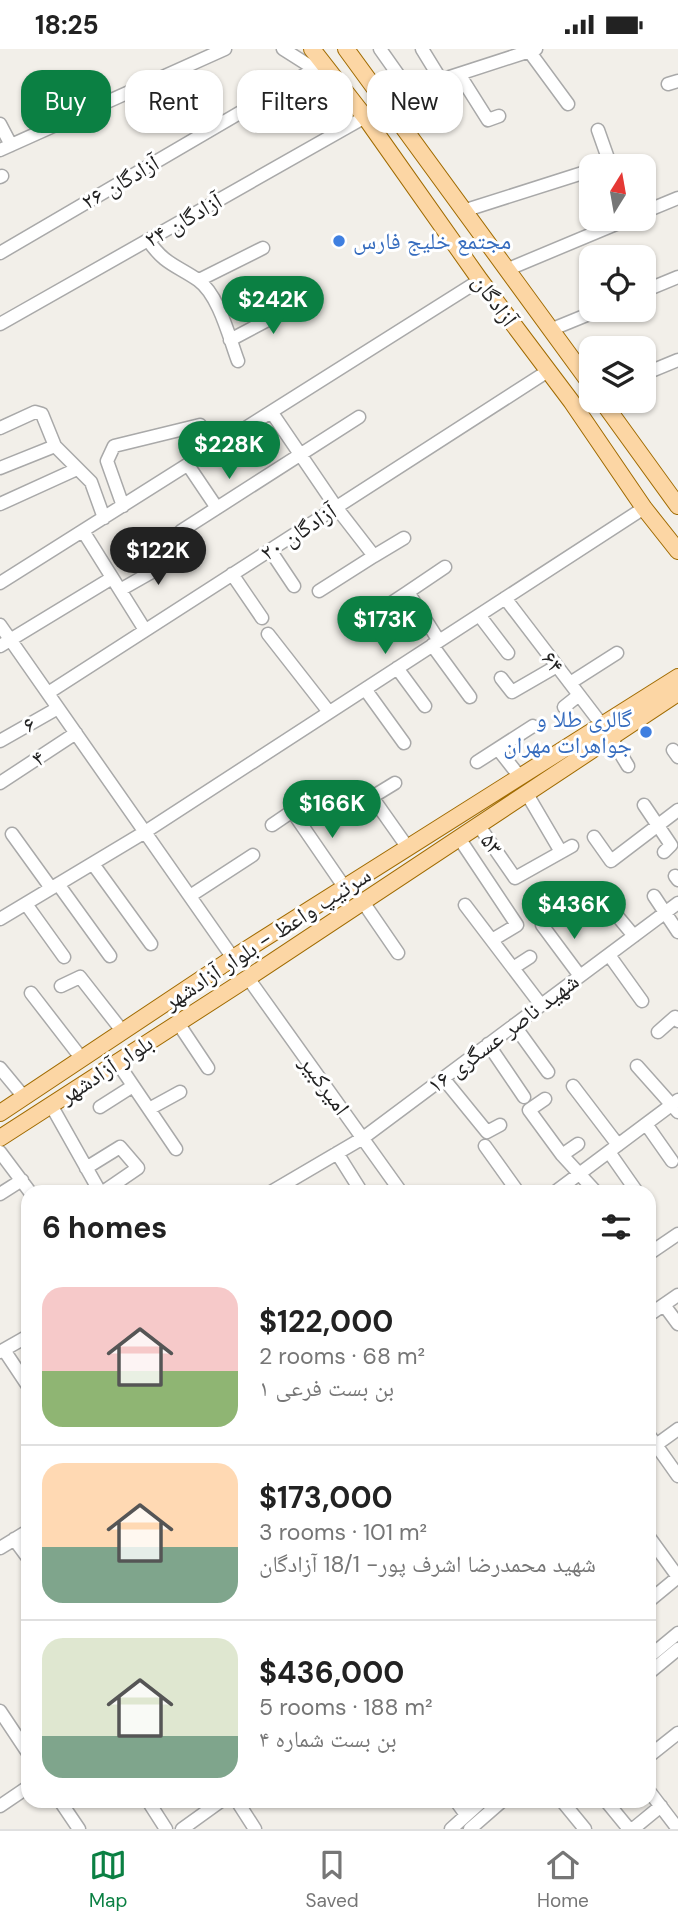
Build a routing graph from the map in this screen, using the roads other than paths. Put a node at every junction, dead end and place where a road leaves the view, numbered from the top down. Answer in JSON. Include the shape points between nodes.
{"nodes":[{"id":1,"x":225,"y":49,"type":"edge"},
{"id":2,"x":283,"y":49,"type":"edge"},
{"id":3,"x":301,"y":49,"type":"edge"},
{"id":4,"x":312,"y":49,"type":"edge"},
{"id":5,"x":346,"y":49,"type":"edge"},
{"id":6,"x":380,"y":49,"type":"edge"},
{"id":7,"x":422,"y":49,"type":"edge"},
{"id":8,"x":533,"y":50,"type":"edge"},
{"id":9,"x":318,"y":66,"type":"junction"},
{"id":10,"x":395,"y":70,"type":"edge"},
{"id":11,"x":435,"y":70,"type":"edge"},
{"id":12,"x":463,"y":72,"type":"edge"},
{"id":13,"x":367,"y":78,"type":"edge"},
{"id":14,"x":463,"y":82,"type":"edge"},
{"id":15,"x":568,"y":104,"type":"dead end"},
{"id":16,"x":499,"y":116,"type":"dead end"},
{"id":17,"x":365,"y":117,"type":"junction"},
{"id":18,"x":0,"y":124,"type":"edge"},
{"id":19,"x":598,"y":130,"type":"dead end"},
{"id":20,"x":407,"y":133,"type":"edge"},
{"id":21,"x":5,"y":148,"type":"edge"},
{"id":22,"x":606,"y":154,"type":"edge"},
{"id":23,"x":579,"y":174,"type":"edge"},
{"id":24,"x":678,"y":198,"type":"edge"},
{"id":25,"x":656,"y":207,"type":"edge"},
{"id":26,"x":463,"y":211,"type":"junction"},
{"id":27,"x":599,"y":231,"type":"edge"},
{"id":28,"x":148,"y":240,"type":"junction"},
{"id":29,"x":263,"y":248,"type":"dead end"},
{"id":30,"x":0,"y":253,"type":"edge"},
{"id":31,"x":506,"y":270,"type":"junction"},
{"id":32,"x":678,"y":277,"type":"edge"},
{"id":33,"x":480,"y":280,"type":"junction"},
{"id":34,"x":199,"y":281,"type":"junction"},
{"id":35,"x":656,"y":286,"type":"edge"},
{"id":36,"x":300,"y":303,"type":"dead end"},
{"id":37,"x":579,"y":318,"type":"edge"},
{"id":38,"x":0,"y":324,"type":"edge"},
{"id":39,"x":550,"y":330,"type":"junction"},
{"id":40,"x":230,"y":340,"type":"junction"},
{"id":41,"x":678,"y":360,"type":"edge"},
{"id":42,"x":238,"y":361,"type":"dead end"},
{"id":43,"x":579,"y":369,"type":"edge"},
{"id":44,"x":656,"y":369,"type":"edge"},
{"id":45,"x":548,"y":371,"type":"junction"},
{"id":46,"x":272,"y":413,"type":"junction"},
{"id":47,"x":611,"y":413,"type":"edge"},
{"id":48,"x":359,"y":417,"type":"dead end"},
{"id":49,"x":200,"y":425,"type":"dead end"},
{"id":50,"x":0,"y":428,"type":"edge"},
{"id":51,"x":55,"y":446,"type":"junction"},
{"id":52,"x":301,"y":454,"type":"junction"},
{"id":53,"x":188,"y":465,"type":"junction"},
{"id":54,"x":0,"y":468,"type":"edge"},
{"id":55,"x":77,"y":469,"type":"junction"},
{"id":56,"x":0,"y":504,"type":"edge"},
{"id":57,"x":123,"y":506,"type":"junction"},
{"id":58,"x":678,"y":506,"type":"edge"},
{"id":59,"x":336,"y":507,"type":"junction"},
{"id":60,"x":218,"y":508,"type":"junction"},
{"id":61,"x":644,"y":508,"type":"junction"},
{"id":62,"x":104,"y":518,"type":"junction"},
{"id":63,"x":83,"y":531,"type":"junction"},
{"id":64,"x":181,"y":531,"type":"dead end"},
{"id":65,"x":404,"y":538,"type":"dead end"},
{"id":66,"x":270,"y":550,"type":"junction"},
{"id":67,"x":678,"y":551,"type":"edge"},
{"id":68,"x":180,"y":556,"type":"dead end"},
{"id":69,"x":374,"y":556,"type":"junction"},
{"id":70,"x":445,"y":567,"type":"dead end"},
{"id":71,"x":232,"y":574,"type":"junction"},
{"id":72,"x":113,"y":577,"type":"junction"},
{"id":73,"x":0,"y":583,"type":"edge"},
{"id":74,"x":294,"y":586,"type":"dead end"},
{"id":75,"x":120,"y":590,"type":"junction"},
{"id":76,"x":319,"y":591,"type":"dead end"},
{"id":77,"x":408,"y":592,"type":"junction"},
{"id":78,"x":505,"y":598,"type":"junction"},
{"id":79,"x":479,"y":615,"type":"junction"},
{"id":80,"x":262,"y":618,"type":"dead end"},
{"id":81,"x":0,"y":625,"type":"edge"},
{"id":82,"x":358,"y":625,"type":"dead end"},
{"id":83,"x":145,"y":630,"type":"junction"},
{"id":84,"x":268,"y":634,"type":"dead end"},
{"id":85,"x":5,"y":643,"type":"edge"},
{"id":86,"x":436,"y":643,"type":"junction"},
{"id":87,"x":616,"y":651,"type":"dead end"},
{"id":88,"x":508,"y":653,"type":"dead end"},
{"id":89,"x":556,"y":666,"type":"junction"},
{"id":90,"x":397,"y":668,"type":"junction"},
{"id":91,"x":678,"y":677,"type":"edge"},
{"id":92,"x":501,"y":678,"type":"dead end"},
{"id":93,"x":570,"y":683,"type":"junction"},
{"id":94,"x":365,"y":689,"type":"junction"},
{"id":95,"x":48,"y":693,"type":"junction"},
{"id":96,"x":678,"y":693,"type":"edge"},
{"id":97,"x":579,"y":695,"type":"junction"},
{"id":98,"x":470,"y":697,"type":"dead end"},
{"id":99,"x":425,"y":706,"type":"dead end"},
{"id":100,"x":564,"y":707,"type":"dead end"},
{"id":101,"x":58,"y":708,"type":"junction"},
{"id":102,"x":329,"y":712,"type":"junction"},
{"id":103,"x":533,"y":726,"type":"dead end"},
{"id":104,"x":606,"y":732,"type":"junction"},
{"id":105,"x":76,"y":733,"type":"junction"},
{"id":106,"x":0,"y":741,"type":"edge"},
{"id":107,"x":404,"y":743,"type":"dead end"},
{"id":108,"x":498,"y":748,"type":"junction"},
{"id":109,"x":477,"y":762,"type":"dead end"},
{"id":110,"x":628,"y":766,"type":"dead end"},
{"id":111,"x":520,"y":777,"type":"junction"},
{"id":112,"x":0,"y":783,"type":"edge"},
{"id":113,"x":395,"y":783,"type":"dead end"},
{"id":114,"x":527,"y":793,"type":"junction"},
{"id":115,"x":316,"y":795,"type":"dead end"},
{"id":116,"x":372,"y":797,"type":"junction"},
{"id":117,"x":359,"y":805,"type":"dead end"},
{"id":118,"x":644,"y":805,"type":"dead end"},
{"id":119,"x":678,"y":810,"type":"edge"},
{"id":120,"x":292,"y":811,"type":"junction"},
{"id":121,"x":272,"y":825,"type":"dead end"},
{"id":122,"x":657,"y":825,"type":"junction"},
{"id":123,"x":479,"y":826,"type":"junction"},
{"id":124,"x":145,"y":832,"type":"junction"},
{"id":125,"x":12,"y":834,"type":"dead end"},
{"id":126,"x":594,"y":837,"type":"dead end"},
{"id":127,"x":459,"y":838,"type":"junction"},
{"id":128,"x":408,"y":849,"type":"junction"},
{"id":129,"x":664,"y":852,"type":"dead end"},
{"id":130,"x":253,"y":855,"type":"dead end"},
{"id":131,"x":93,"y":864,"type":"junction"},
{"id":132,"x":54,"y":886,"type":"junction"},
{"id":133,"x":345,"y":888,"type":"junction"},
{"id":134,"x":190,"y":896,"type":"junction"},
{"id":135,"x":654,"y":896,"type":"dead end"},
{"id":136,"x":603,"y":899,"type":"dead end"},
{"id":137,"x":363,"y":902,"type":"junction"},
{"id":138,"x":678,"y":903,"type":"edge"},
{"id":139,"x":26,"y":904,"type":"junction"},
{"id":140,"x":465,"y":905,"type":"dead end"},
{"id":141,"x":665,"y":913,"type":"junction"},
{"id":142,"x":0,"y":919,"type":"edge"},
{"id":143,"x":542,"y":925,"type":"dead end"},
{"id":144,"x":678,"y":932,"type":"edge"},
{"id":145,"x":634,"y":936,"type":"junction"},
{"id":146,"x":492,"y":940,"type":"junction"},
{"id":147,"x":151,"y":944,"type":"dead end"},
{"id":148,"x":398,"y":953,"type":"dead end"},
{"id":149,"x":609,"y":955,"type":"junction"},
{"id":150,"x":110,"y":956,"type":"dead end"},
{"id":151,"x":64,"y":957,"type":"dead end"},
{"id":152,"x":530,"y":957,"type":"dead end"},
{"id":153,"x":233,"y":958,"type":"junction"},
{"id":154,"x":513,"y":968,"type":"junction"},
{"id":155,"x":580,"y":976,"type":"junction"},
{"id":156,"x":248,"y":978,"type":"junction"},
{"id":157,"x":61,"y":986,"type":"dead end"},
{"id":158,"x":32,"y":993,"type":"dead end"},
{"id":159,"x":642,"y":1001,"type":"dead end"},
{"id":160,"x":541,"y":1005,"type":"junction"},
{"id":161,"x":678,"y":1021,"type":"edge"},
{"id":162,"x":178,"y":1023,"type":"junction"},
{"id":163,"x":514,"y":1025,"type":"junction"},
{"id":164,"x":123,"y":1032,"type":"junction"},
{"id":165,"x":658,"y":1032,"type":"dead end"},
{"id":166,"x":488,"y":1044,"type":"junction"},
{"id":167,"x":82,"y":1059,"type":"junction"},
{"id":168,"x":117,"y":1062,"type":"junction"},
{"id":169,"x":637,"y":1066,"type":"dead end"},
{"id":170,"x":0,"y":1068,"type":"edge"},
{"id":171,"x":208,"y":1068,"type":"dead end"},
{"id":172,"x":548,"y":1072,"type":"dead end"},
{"id":173,"x":443,"y":1078,"type":"junction"},
{"id":174,"x":133,"y":1086,"type":"junction"},
{"id":175,"x":573,"y":1086,"type":"dead end"},
{"id":176,"x":180,"y":1091,"type":"dead end"},
{"id":177,"x":24,"y":1097,"type":"junction"},
{"id":178,"x":524,"y":1097,"type":"dead end"},
{"id":179,"x":545,"y":1099,"type":"dead end"},
{"id":180,"x":51,"y":1105,"type":"junction"},
{"id":181,"x":676,"y":1106,"type":"edge"},
{"id":182,"x":100,"y":1107,"type":"dead end"},
{"id":183,"x":149,"y":1109,"type":"junction"},
{"id":184,"x":0,"y":1113,"type":"edge"},
{"id":185,"x":646,"y":1124,"type":"junction"},
{"id":186,"x":500,"y":1125,"type":"dead end"},
{"id":187,"x":0,"y":1138,"type":"edge"},
{"id":188,"x":363,"y":1138,"type":"junction"},
{"id":189,"x":578,"y":1144,"type":"dead end"},
{"id":190,"x":485,"y":1146,"type":"dead end"},
{"id":191,"x":613,"y":1148,"type":"junction"},
{"id":192,"x":176,"y":1149,"type":"dead end"},
{"id":193,"x":0,"y":1152,"type":"edge"},
{"id":194,"x":337,"y":1153,"type":"junction"},
{"id":195,"x":562,"y":1155,"type":"junction"},
{"id":196,"x":672,"y":1161,"type":"dead end"},
{"id":197,"x":86,"y":1168,"type":"junction"},
{"id":198,"x":580,"y":1173,"type":"junction"},
{"id":199,"x":22,"y":1180,"type":"junction"},
{"id":200,"x":25,"y":1185,"type":"edge"},
{"id":201,"x":97,"y":1185,"type":"edge"},
{"id":202,"x":112,"y":1185,"type":"edge"},
{"id":203,"x":285,"y":1185,"type":"edge"},
{"id":204,"x":357,"y":1185,"type":"edge"},
{"id":205,"x":396,"y":1185,"type":"edge"},
{"id":206,"x":513,"y":1185,"type":"edge"},
{"id":207,"x":564,"y":1185,"type":"edge"},
{"id":208,"x":590,"y":1185,"type":"edge"},
{"id":209,"x":633,"y":1185,"type":"edge"},
{"id":210,"x":0,"y":1194,"type":"edge"},
{"id":211,"x":674,"y":1237,"type":"edge"},
{"id":212,"x":656,"y":1249,"type":"edge"},
{"id":213,"x":678,"y":1252,"type":"edge"},
{"id":214,"x":678,"y":1295,"type":"edge"},
{"id":215,"x":664,"y":1304,"type":"junction"},
{"id":216,"x":656,"y":1310,"type":"edge"},
{"id":217,"x":678,"y":1324,"type":"edge"},
{"id":218,"x":21,"y":1340,"type":"edge"},
{"id":219,"x":2,"y":1351,"type":"edge"},
{"id":220,"x":21,"y":1377,"type":"edge"},
{"id":221,"x":678,"y":1429,"type":"edge"},
{"id":222,"x":656,"y":1439,"type":"edge"},
{"id":223,"x":656,"y":1444,"type":"edge"},
{"id":224,"x":678,"y":1476,"type":"edge"},
{"id":225,"x":21,"y":1535,"type":"edge"},
{"id":226,"x":14,"y":1539,"type":"junction"},
{"id":227,"x":656,"y":1547,"type":"edge"},
{"id":228,"x":0,"y":1548,"type":"edge"},
{"id":229,"x":21,"y":1548,"type":"edge"},
{"id":230,"x":678,"y":1577,"type":"edge"},
{"id":231,"x":656,"y":1595,"type":"edge"},
{"id":232,"x":678,"y":1633,"type":"edge"},
{"id":233,"x":678,"y":1649,"type":"edge"},
{"id":234,"x":656,"y":1651,"type":"edge"},
{"id":235,"x":656,"y":1667,"type":"edge"},
{"id":236,"x":0,"y":1711,"type":"edge"},
{"id":237,"x":678,"y":1733,"type":"edge"},
{"id":238,"x":21,"y":1734,"type":"edge"},
{"id":239,"x":656,"y":1750,"type":"edge"},
{"id":240,"x":21,"y":1790,"type":"edge"},
{"id":241,"x":2,"y":1799,"type":"edge"},
{"id":242,"x":656,"y":1800,"type":"edge"},
{"id":243,"x":661,"y":1806,"type":"junction"},
{"id":244,"x":65,"y":1808,"type":"edge"},
{"id":245,"x":152,"y":1808,"type":"edge"},
{"id":246,"x":209,"y":1808,"type":"edge"},
{"id":247,"x":242,"y":1808,"type":"edge"},
{"id":248,"x":461,"y":1808,"type":"edge"},
{"id":249,"x":474,"y":1808,"type":"edge"},
{"id":250,"x":494,"y":1808,"type":"edge"},
{"id":251,"x":568,"y":1808,"type":"edge"},
{"id":252,"x":612,"y":1808,"type":"edge"},
{"id":253,"x":466,"y":1815,"type":"junction"},
{"id":254,"x":677,"y":1824,"type":"edge"},
{"id":255,"x":79,"y":1829,"type":"edge"},
{"id":256,"x":166,"y":1829,"type":"edge"},
{"id":257,"x":182,"y":1829,"type":"edge"},
{"id":258,"x":255,"y":1829,"type":"edge"},
{"id":259,"x":451,"y":1829,"type":"edge"},
{"id":260,"x":470,"y":1829,"type":"edge"},
{"id":261,"x":585,"y":1829,"type":"edge"},
{"id":262,"x":631,"y":1829,"type":"edge"}],
"edges":[{"from":1,"to":21,"type":"street"},
{"from":2,"to":9,"type":"street"},
{"from":3,"to":9,"type":"main road"},
{"from":4,"to":9,"type":"main road","name":"آزادگان"},
{"from":5,"to":13,"type":"main road","name":"آزادگان"},
{"from":6,"to":10,"type":"street"},
{"from":7,"to":11,"type":"street"},
{"from":8,"to":12,"type":"street"},
{"from":8,"to":15,"type":"street"},
{"from":9,"to":17,"type":"main road","name":"آزادگان"},
{"from":9,"to":30,"type":"street","name":"۲۶ آزادگان"},
{"from":14,"to":16,"type":"street","via":[[488,120]]},
{"from":17,"to":28,"type":"street","name":"۲۴ آزادگان"},
{"from":17,"to":33,"type":"main road","name":"آزادگان"},
{"from":18,"to":21,"type":"street"},
{"from":19,"to":22,"type":"street"},
{"from":20,"to":26,"type":"main road","name":"آزادگان"},
{"from":23,"to":26,"type":"street"},
{"from":24,"to":25,"type":"street"},
{"from":26,"to":31,"type":"main road","name":"آزادگان"},
{"from":27,"to":31,"type":"street"},
{"from":28,"to":34,"type":"street","via":[[158,256]]},
{"from":28,"to":38,"type":"street","name":"۲۴ آزادگان"},
{"from":29,"to":34,"type":"street"},
{"from":31,"to":39,"type":"main road","name":"آزادگان"},
{"from":32,"to":35,"type":"street"},
{"from":33,"to":45,"type":"main road","name":"آزادگان"},
{"from":33,"to":46,"type":"street"},
{"from":34,"to":40,"type":"street","via":[[213,296]]},
{"from":36,"to":40,"type":"street"},
{"from":37,"to":39,"type":"street"},
{"from":39,"to":43,"type":"main road","name":"آزادگان"},
{"from":40,"to":42,"type":"street"},
{"from":41,"to":44,"type":"street"},
{"from":45,"to":59,"type":"street","name":"۲۰ آزادگان"},
{"from":45,"to":61,"type":"main road","name":"آزادگان"},
{"from":46,"to":52,"type":"street"},
{"from":46,"to":53,"type":"street"},
{"from":47,"to":58,"type":"main road"},
{"from":48,"to":52,"type":"street"},
{"from":49,"to":57,"type":"street","via":[[114,446],[107,461]]},
{"from":50,"to":51,"type":"street","via":[[35,412],[42,414]]},
{"from":51,"to":54,"type":"street"},
{"from":51,"to":55,"type":"street"},
{"from":52,"to":59,"type":"street"},
{"from":52,"to":60,"type":"street"},
{"from":53,"to":57,"type":"street"},
{"from":53,"to":60,"type":"street"},
{"from":55,"to":56,"type":"street"},
{"from":55,"to":62,"type":"street","via":[[91,482]]},
{"from":57,"to":62,"type":"street"},
{"from":59,"to":66,"type":"street","name":"۲۰ آزادگان"},
{"from":59,"to":69,"type":"street"},
{"from":60,"to":64,"type":"street"},
{"from":61,"to":67,"type":"main road","name":"آزادگان"},
{"from":61,"to":78,"type":"street"},
{"from":62,"to":63,"type":"street"},
{"from":63,"to":72,"type":"street"},
{"from":63,"to":73,"type":"street"},
{"from":65,"to":69,"type":"street"},
{"from":66,"to":71,"type":"street","name":"۲۰ آزادگان"},
{"from":66,"to":74,"type":"street"},
{"from":68,"to":75,"type":"street"},
{"from":69,"to":76,"type":"street"},
{"from":70,"to":77,"type":"street"},
{"from":71,"to":80,"type":"street"},
{"from":71,"to":83,"type":"street","name":"۲۰ آزادگان"},
{"from":72,"to":75,"type":"street"},
{"from":72,"to":85,"type":"street"},
{"from":75,"to":83,"type":"street"},
{"from":77,"to":82,"type":"street"},
{"from":77,"to":86,"type":"street"},
{"from":78,"to":79,"type":"street"},
{"from":78,"to":89,"type":"street","name":"۶۴"},
{"from":79,"to":86,"type":"street"},
{"from":79,"to":88,"type":"street"},
{"from":81,"to":85,"type":"street"},
{"from":83,"to":95,"type":"street","name":"۲۰ آزادگان"},
{"from":84,"to":102,"type":"street"},
{"from":85,"to":95,"type":"street"},
{"from":86,"to":90,"type":"street"},
{"from":86,"to":98,"type":"street"},
{"from":87,"to":93,"type":"street"},
{"from":89,"to":92,"type":"street","via":[[512,692]]},
{"from":89,"to":93,"type":"street","name":"۶۴"},
{"from":90,"to":94,"type":"street"},
{"from":90,"to":99,"type":"street"},
{"from":91,"to":104,"type":"main road","name":"سرتیپ واعظ - بلوار آزادشهر"},
{"from":93,"to":97,"type":"street","name":"۶۴"},
{"from":94,"to":102,"type":"street"},
{"from":94,"to":107,"type":"street"},
{"from":95,"to":101,"type":"street"},
{"from":96,"to":104,"type":"main road","name":"سرتیپ واعظ - بلوار آزادشهر"},
{"from":97,"to":100,"type":"street"},
{"from":97,"to":104,"type":"street","name":"۶۴"},
{"from":101,"to":105,"type":"street"},
{"from":101,"to":106,"type":"street","name":"۶"},
{"from":102,"to":124,"type":"street"},
{"from":103,"to":108,"type":"street"},
{"from":104,"to":110,"type":"street","name":"۶۴"},
{"from":104,"to":111,"type":"main road","name":"سرتیپ واعظ - بلوار آزادشهر"},
{"from":104,"to":114,"type":"main road","name":"سرتیپ واعظ - بلوار آزادشهر"},
{"from":105,"to":112,"type":"street","name":"۴"},
{"from":105,"to":124,"type":"street"},
{"from":108,"to":109,"type":"street"},
{"from":108,"to":111,"type":"street"},
{"from":111,"to":128,"type":"main road","name":"سرتیپ واعظ - بلوار آزادشهر"},
{"from":113,"to":116,"type":"street"},
{"from":114,"to":123,"type":"main road","name":"سرتیپ واعظ - بلوار آزادشهر"},
{"from":114,"to":123,"type":"street","name":"۵۳","via":[[566,849],[515,878]]},
{"from":115,"to":120,"type":"street"},
{"from":116,"to":117,"type":"street"},
{"from":116,"to":128,"type":"street"},
{"from":118,"to":122,"type":"street"},
{"from":119,"to":122,"type":"street"},
{"from":120,"to":121,"type":"street"},
{"from":120,"to":133,"type":"street"},
{"from":122,"to":126,"type":"street","via":[[611,861]]},
{"from":122,"to":129,"type":"street","via":[[671,845]]},
{"from":123,"to":127,"type":"main road","name":"سرتیپ واعظ - بلوار آزادشهر"},
{"from":124,"to":131,"type":"street"},
{"from":124,"to":134,"type":"street"},
{"from":125,"to":132,"type":"street"},
{"from":127,"to":137,"type":"main road","name":"سرتیپ واعظ - بلوار آزادشهر"},
{"from":127,"to":146,"type":"street","via":[[517,925]]},
{"from":128,"to":133,"type":"main road","name":"سرتیپ واعظ - بلوار آزادشهر"},
{"from":130,"to":134,"type":"street"},
{"from":131,"to":132,"type":"street"},
{"from":131,"to":147,"type":"street"},
{"from":132,"to":139,"type":"street"},
{"from":132,"to":150,"type":"street"},
{"from":133,"to":153,"type":"main road","name":"سرتیپ واعظ - بلوار آزادشهر"},
{"from":134,"to":153,"type":"street"},
{"from":135,"to":141,"type":"street"},
{"from":136,"to":145,"type":"street"},
{"from":137,"to":148,"type":"street"},
{"from":137,"to":156,"type":"main road","name":"سرتیپ واعظ - بلوار آزادشهر"},
{"from":138,"to":141,"type":"street","name":"۱۶ شهید ناصر عسگری"},
{"from":139,"to":142,"type":"street"},
{"from":139,"to":151,"type":"street"},
{"from":140,"to":146,"type":"street"},
{"from":141,"to":144,"type":"street"},
{"from":141,"to":145,"type":"street","name":"۱۶ شهید ناصر عسگری"},
{"from":143,"to":155,"type":"street"},
{"from":145,"to":149,"type":"street","name":"۱۶ شهید ناصر عسگری"},
{"from":146,"to":154,"type":"street"},
{"from":149,"to":155,"type":"street","name":"۱۶ شهید ناصر عسگری"},
{"from":149,"to":159,"type":"street"},
{"from":152,"to":154,"type":"street"},
{"from":153,"to":164,"type":"main road","name":"سرتیپ واعظ - بلوار آزادشهر"},
{"from":154,"to":160,"type":"street"},
{"from":155,"to":160,"type":"street","name":"۱۶ شهید ناصر عسگری"},
{"from":156,"to":162,"type":"main road","name":"بلوار آزادشهر"},
{"from":156,"to":188,"type":"street","name":"امیرکبیر"},
{"from":157,"to":164,"type":"street","via":[[80,977]]},
{"from":158,"to":167,"type":"street"},
{"from":160,"to":163,"type":"street","name":"۱۶ شهید ناصر عسگری"},
{"from":161,"to":165,"type":"street","via":[[675,1017]]},
{"from":162,"to":168,"type":"main road","name":"بلوار آزادشهر"},
{"from":162,"to":171,"type":"street"},
{"from":163,"to":166,"type":"street","name":"۱۶ شهید ناصر عسگری"},
{"from":163,"to":172,"type":"street"},
{"from":164,"to":167,"type":"main road","name":"سرتیپ واعظ - بلوار آزادشهر"},
{"from":166,"to":173,"type":"street","name":"۱۶ شهید ناصر عسگری"},
{"from":166,"to":178,"type":"street"},
{"from":167,"to":177,"type":"main road","name":"سرتیپ واعظ - بلوار آزادشهر"},
{"from":168,"to":174,"type":"street"},
{"from":168,"to":180,"type":"main road","name":"بلوار آزادشهر"},
{"from":169,"to":181,"type":"street","via":[[662,1097]]},
{"from":170,"to":177,"type":"street"},
{"from":173,"to":186,"type":"street","via":[[487,1132]]},
{"from":173,"to":188,"type":"street","name":"۱۶ شهید ناصر عسگری"},
{"from":174,"to":182,"type":"street"},
{"from":174,"to":183,"type":"street"},
{"from":175,"to":191,"type":"street"},
{"from":176,"to":183,"type":"street"},
{"from":177,"to":184,"type":"main road","name":"سرتیپ واعظ - بلوار آزادشهر"},
{"from":179,"to":195,"type":"street","via":[[529,1110]]},
{"from":180,"to":187,"type":"main road","name":"بلوار آزادشهر"},
{"from":180,"to":197,"type":"street"},
{"from":181,"to":185,"type":"street"},
{"from":183,"to":192,"type":"street"},
{"from":185,"to":191,"type":"street"},
{"from":185,"to":196,"type":"street"},
{"from":188,"to":194,"type":"street","name":"۱۶ شهید ناصر عسگری"},
{"from":188,"to":205,"type":"street","name":"امیرکبیر"},
{"from":189,"to":195,"type":"street"},
{"from":190,"to":206,"type":"street"},
{"from":191,"to":198,"type":"street"},
{"from":191,"to":209,"type":"street"},
{"from":193,"to":199,"type":"street"},
{"from":194,"to":203,"type":"street","name":"۱۶ شهید ناصر عسگری"},
{"from":194,"to":204,"type":"street"},
{"from":195,"to":198,"type":"street"},
{"from":197,"to":201,"type":"street"},
{"from":197,"to":202,"type":"street","via":[[120,1147],[138,1168]]},
{"from":198,"to":207,"type":"street"},
{"from":198,"to":208,"type":"street"},
{"from":199,"to":200,"type":"street"},
{"from":199,"to":210,"type":"street"},
{"from":211,"to":212,"type":"street"},
{"from":211,"to":213,"type":"street"},
{"from":214,"to":215,"type":"street"},
{"from":215,"to":216,"type":"street"},
{"from":215,"to":217,"type":"street"},
{"from":218,"to":219,"type":"street"},
{"from":219,"to":220,"type":"street"},
{"from":221,"to":222,"type":"street"},
{"from":223,"to":224,"type":"street"},
{"from":225,"to":226,"type":"street"},
{"from":226,"to":228,"type":"street"},
{"from":226,"to":229,"type":"street"},
{"from":227,"to":230,"type":"street"},
{"from":230,"to":231,"type":"street"},
{"from":232,"to":234,"type":"street"},
{"from":233,"to":235,"type":"street"},
{"from":236,"to":238,"type":"street"},
{"from":237,"to":239,"type":"street"},
{"from":240,"to":241,"type":"street"},
{"from":242,"to":243,"type":"street"},
{"from":243,"to":254,"type":"street"},
{"from":243,"to":262,"type":"street"},
{"from":244,"to":255,"type":"street"},
{"from":245,"to":256,"type":"street"},
{"from":246,"to":257,"type":"street"},
{"from":247,"to":258,"type":"street"},
{"from":248,"to":253,"type":"street"},
{"from":249,"to":253,"type":"street"},
{"from":250,"to":260,"type":"street"},
{"from":251,"to":261,"type":"street"},
{"from":252,"to":262,"type":"street"},
{"from":253,"to":259,"type":"street"}]}
